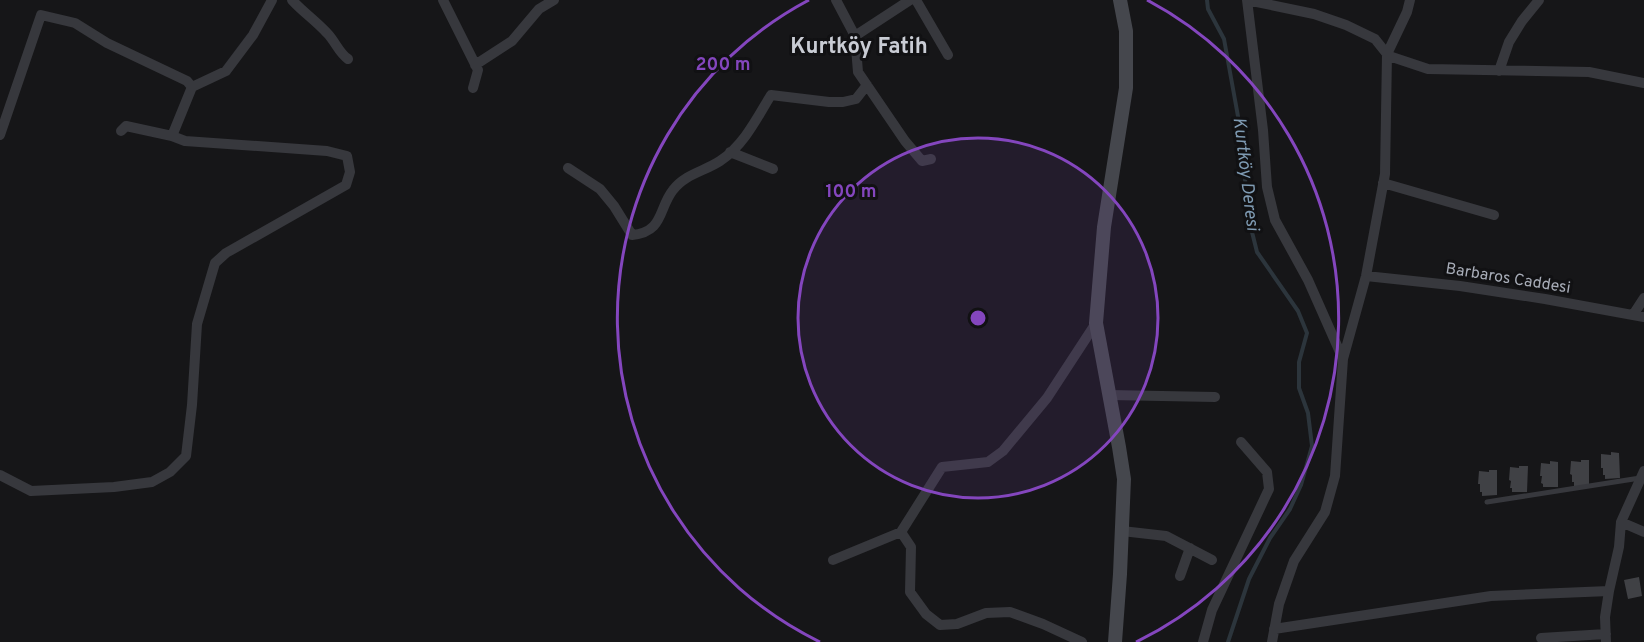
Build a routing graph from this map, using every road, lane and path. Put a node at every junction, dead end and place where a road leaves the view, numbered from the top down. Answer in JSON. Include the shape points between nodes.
{"nodes":[{"id":1,"x":272,"y":0,"type":"edge"},
{"id":2,"x":292,"y":0,"type":"edge"},
{"id":3,"x":443,"y":0,"type":"edge"},
{"id":4,"x":554,"y":0,"type":"edge"},
{"id":5,"x":836,"y":0,"type":"edge"},
{"id":6,"x":910,"y":0,"type":"edge"},
{"id":7,"x":916,"y":0,"type":"edge"},
{"id":8,"x":1120,"y":0,"type":"edge"},
{"id":9,"x":1247,"y":0,"type":"edge"},
{"id":10,"x":1410,"y":0,"type":"edge"},
{"id":11,"x":1539,"y":0,"type":"edge"},
{"id":12,"x":855,"y":36,"type":"junction"},
{"id":13,"x":1387,"y":54,"type":"junction"},
{"id":14,"x":948,"y":55,"type":"dead end"},
{"id":15,"x":348,"y":59,"type":"dead end"},
{"id":16,"x":476,"y":65,"type":"junction"},
{"id":17,"x":1499,"y":71,"type":"junction"},
{"id":18,"x":1644,"y":84,"type":"edge"},
{"id":19,"x":867,"y":85,"type":"junction"},
{"id":20,"x":192,"y":87,"type":"junction"},
{"id":21,"x":473,"y":88,"type":"dead end"},
{"id":22,"x":121,"y":131,"type":"dead end"},
{"id":23,"x":0,"y":135,"type":"edge"},
{"id":24,"x":172,"y":136,"type":"junction"},
{"id":25,"x":730,"y":152,"type":"junction"},
{"id":26,"x":931,"y":159,"type":"dead end"},
{"id":27,"x":568,"y":168,"type":"dead end"},
{"id":28,"x":773,"y":169,"type":"dead end"},
{"id":29,"x":1383,"y":183,"type":"junction"},
{"id":30,"x":1494,"y":215,"type":"dead end"},
{"id":31,"x":1366,"y":276,"type":"junction"},
{"id":32,"x":1644,"y":298,"type":"edge"},
{"id":33,"x":1639,"y":316,"type":"edge"},
{"id":34,"x":1095,"y":323,"type":"junction"},
{"id":35,"x":1343,"y":359,"type":"junction"},
{"id":36,"x":1109,"y":395,"type":"junction"},
{"id":37,"x":1215,"y":397,"type":"dead end"},
{"id":38,"x":1241,"y":442,"type":"dead end"},
{"id":39,"x":0,"y":475,"type":"edge"},
{"id":40,"x":1643,"y":475,"type":"edge"},
{"id":41,"x":1487,"y":501,"type":"dead end"},
{"id":42,"x":1621,"y":522,"type":"junction"},
{"id":43,"x":1122,"y":531,"type":"junction"},
{"id":44,"x":901,"y":532,"type":"junction"},
{"id":45,"x":1644,"y":532,"type":"edge"},
{"id":46,"x":1190,"y":548,"type":"junction"},
{"id":47,"x":833,"y":560,"type":"dead end"},
{"id":48,"x":1212,"y":560,"type":"dead end"},
{"id":49,"x":1180,"y":576,"type":"dead end"},
{"id":50,"x":1609,"y":591,"type":"junction"},
{"id":51,"x":1274,"y":628,"type":"junction"},
{"id":52,"x":1541,"y":638,"type":"dead end"},
{"id":53,"x":1606,"y":638,"type":"edge"},
{"id":54,"x":1082,"y":642,"type":"edge"},
{"id":55,"x":1115,"y":642,"type":"edge"},
{"id":56,"x":1203,"y":642,"type":"edge"},
{"id":57,"x":1272,"y":642,"type":"edge"}],
"edges":[{"from":1,"to":20,"type":"street","via":[[253,35],[226,71]]},
{"from":2,"to":15,"type":"street"},
{"from":3,"to":16,"type":"street"},
{"from":4,"to":16,"type":"street","via":[[539,9],[512,41]]},
{"from":5,"to":12,"type":"street"},
{"from":6,"to":12,"type":"street"},
{"from":7,"to":14,"type":"street"},
{"from":8,"to":34,"type":"street","via":[[1126,31],[1126,88],[1104,226]]},
{"from":9,"to":13,"type":"street","via":[[1346,25],[1375,39]]},
{"from":9,"to":35,"type":"street","via":[[1267,187],[1275,220],[1308,280]]},
{"from":10,"to":13,"type":"street"},
{"from":11,"to":17,"type":"street","via":[[1509,42]]},
{"from":12,"to":19,"type":"street","via":[[858,72]]},
{"from":13,"to":17,"type":"street","via":[[1428,69]]},
{"from":13,"to":29,"type":"street"},
{"from":16,"to":21,"type":"street"},
{"from":17,"to":18,"type":"street","via":[[1589,72]]},
{"from":19,"to":25,"type":"street","via":[[856,99],[843,102],[771,95],[745,137]]},
{"from":19,"to":26,"type":"street","via":[[922,161]]},
{"from":20,"to":23,"type":"street","via":[[75,23],[41,15]]},
{"from":20,"to":24,"type":"street"},
{"from":22,"to":24,"type":"street","via":[[126,126]]},
{"from":24,"to":39,"type":"street","via":[[185,141],[327,151],[347,156],[350,172],[346,184],[215,263],[197,324],[186,456],[170,472],[152,482],[31,491]]},
{"from":25,"to":27,"type":"street","via":[[673,190],[654,226],[643,234],[632,235],[600,189]]},
{"from":25,"to":28,"type":"street"},
{"from":29,"to":30,"type":"street"},
{"from":29,"to":31,"type":"street"},
{"from":31,"to":33,"type":"street","name":"Barbaros Caddesi","via":[[1513,294]]},
{"from":31,"to":35,"type":"street"},
{"from":32,"to":33,"type":"street"},
{"from":34,"to":36,"type":"street"},
{"from":34,"to":44,"type":"street","via":[[1047,398],[1003,451],[988,462],[942,467]]},
{"from":35,"to":51,"type":"street","via":[[1335,476],[1325,512],[1294,561]]},
{"from":36,"to":37,"type":"street"},
{"from":36,"to":43,"type":"street","via":[[1124,479]]},
{"from":38,"to":56,"type":"street","via":[[1267,472],[1269,489],[1212,610]]},
{"from":40,"to":41,"type":"lane"},
{"from":40,"to":42,"type":"street"},
{"from":42,"to":45,"type":"street"},
{"from":42,"to":50,"type":"street"},
{"from":43,"to":46,"type":"street","via":[[1166,536]]},
{"from":43,"to":55,"type":"street"},
{"from":44,"to":47,"type":"street"},
{"from":44,"to":54,"type":"street","via":[[911,547],[910,592],[940,625],[957,624],[986,613],[1010,612]]},
{"from":46,"to":48,"type":"street"},
{"from":46,"to":49,"type":"street"},
{"from":50,"to":51,"type":"street","via":[[1491,596]]},
{"from":50,"to":53,"type":"street"},
{"from":51,"to":57,"type":"street"},
{"from":52,"to":53,"type":"street"}]}
